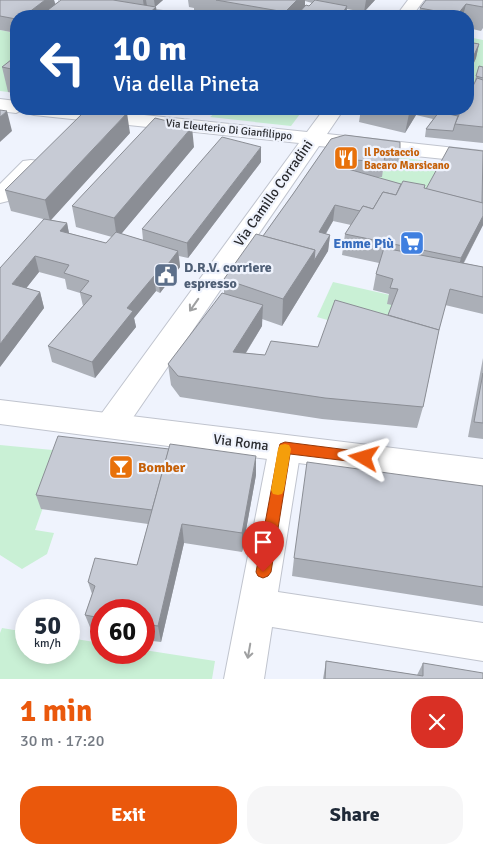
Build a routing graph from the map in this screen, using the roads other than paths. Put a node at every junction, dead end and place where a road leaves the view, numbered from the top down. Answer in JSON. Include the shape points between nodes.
{"nodes":[{"id":1,"x":67,"y":0,"type":"edge"},
{"id":2,"x":127,"y":10,"type":"edge"},
{"id":3,"x":83,"y":115,"type":"edge"},
{"id":4,"x":120,"y":115,"type":"edge"},
{"id":5,"x":329,"y":115,"type":"edge"},
{"id":6,"x":66,"y":132,"type":"edge"},
{"id":7,"x":312,"y":138,"type":"junction"},
{"id":8,"x":46,"y":151,"type":"edge"},
{"id":9,"x":483,"y":157,"type":"edge"},
{"id":10,"x":0,"y":196,"type":"edge"},
{"id":11,"x":0,"y":412,"type":"edge"},
{"id":12,"x":110,"y":426,"type":"junction"},
{"id":13,"x":285,"y":448,"type":"junction"},
{"id":14,"x":483,"y":473,"type":"edge"},
{"id":15,"x":257,"y":607,"type":"junction"},
{"id":16,"x":483,"y":642,"type":"edge"},
{"id":17,"x":244,"y":679,"type":"edge"}],
"edges":[{"from":1,"to":2,"type":"street"},
{"from":3,"to":6,"type":"street"},
{"from":4,"to":7,"type":"street","name":"Via Eleuterio Di Gianfilippo"},
{"from":5,"to":7,"type":"street","name":"Via Camillo Corradini"},
{"from":7,"to":9,"type":"street","name":"Via Eleuterio Di Gianfilippo"},
{"from":7,"to":12,"type":"street","name":"Via Camillo Corradini","one_way":true},
{"from":8,"to":10,"type":"street"},
{"from":11,"to":12,"type":"street","name":"Via Roma"},
{"from":12,"to":13,"type":"street","name":"Via Roma"},
{"from":13,"to":14,"type":"street","name":"Via Roma"},
{"from":13,"to":15,"type":"street"},
{"from":15,"to":16,"type":"street"},
{"from":15,"to":17,"type":"street","one_way":true}]}
